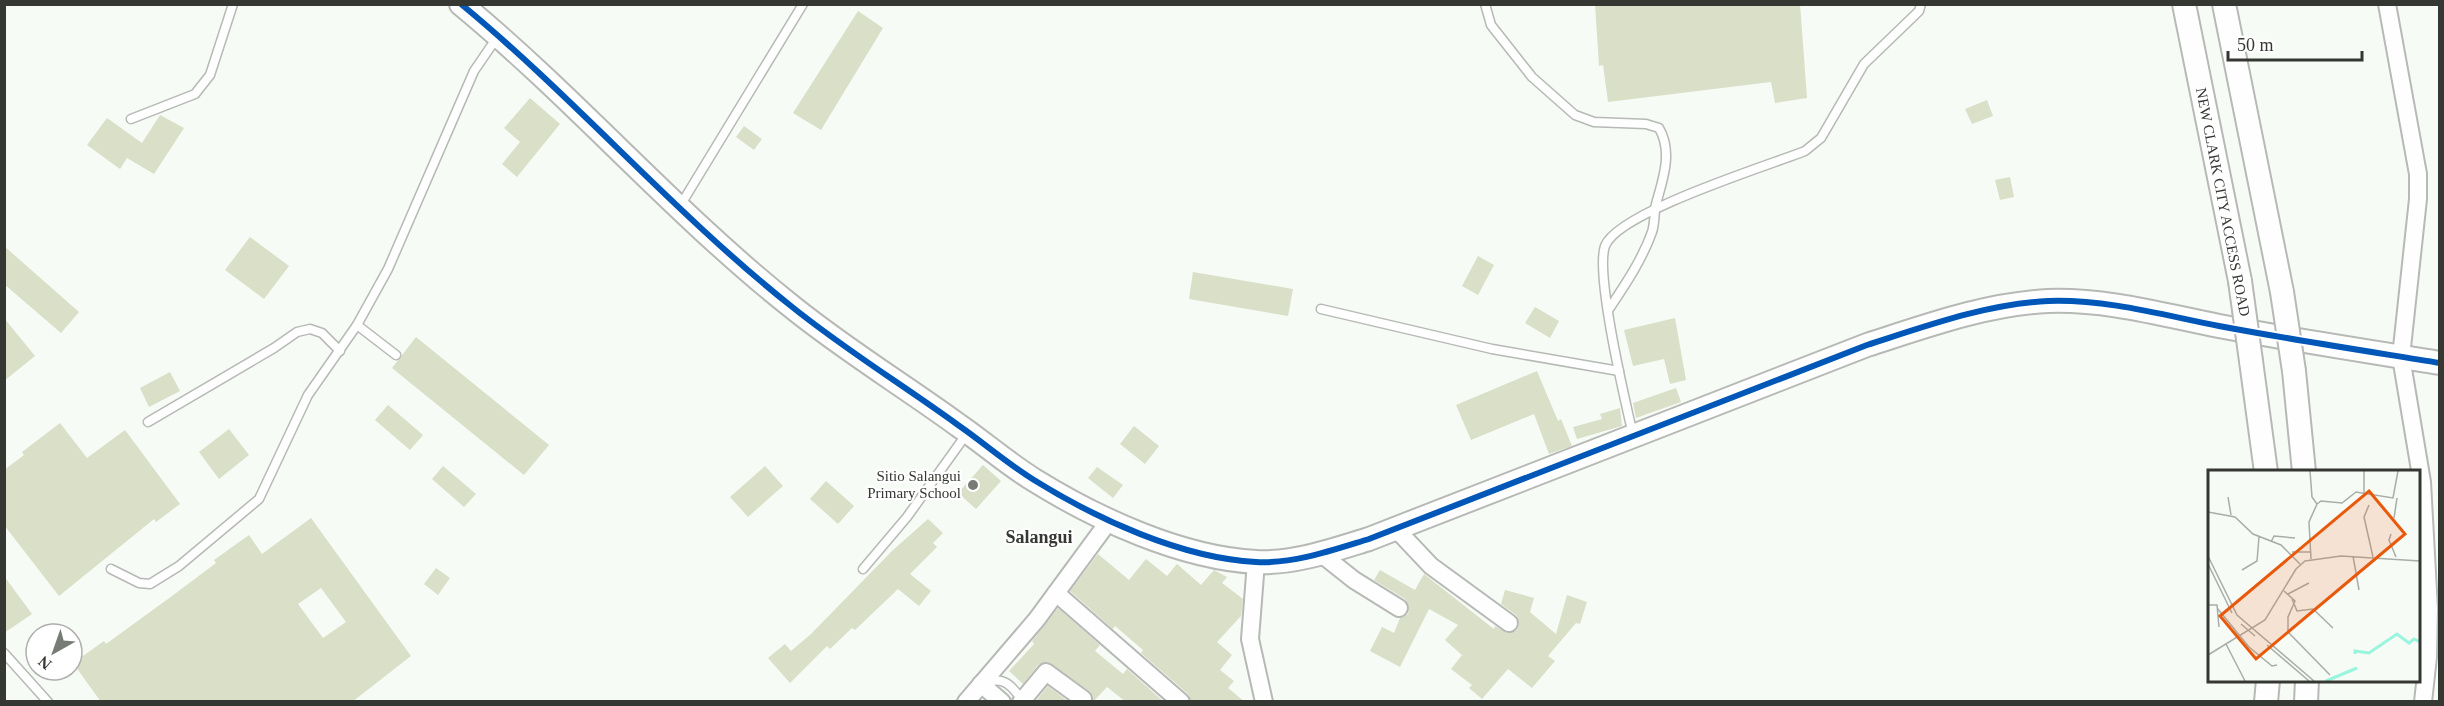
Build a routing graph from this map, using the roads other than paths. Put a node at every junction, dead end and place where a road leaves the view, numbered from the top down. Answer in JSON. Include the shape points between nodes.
{"nodes":[{"id":1,"x":233,"y":4,"type":"edge"},
{"id":2,"x":461,"y":4,"type":"edge"},
{"id":3,"x":803,"y":4,"type":"edge"},
{"id":4,"x":1485,"y":4,"type":"edge"},
{"id":5,"x":1921,"y":4,"type":"edge"},
{"id":6,"x":2184,"y":4,"type":"edge"},
{"id":7,"x":2224,"y":4,"type":"edge"},
{"id":8,"x":2386,"y":4,"type":"edge"},
{"id":9,"x":498,"y":35,"type":"junction"},
{"id":10,"x":131,"y":119,"type":"dead end"},
{"id":11,"x":680,"y":206,"type":"junction"},
{"id":12,"x":1655,"y":208,"type":"junction"},
{"id":13,"x":1321,"y":309,"type":"dead end"},
{"id":14,"x":1608,"y":309,"type":"junction"},
{"id":15,"x":357,"y":325,"type":"junction"},
{"id":16,"x":340,"y":351,"type":"junction"},
{"id":17,"x":396,"y":355,"type":"dead end"},
{"id":18,"x":2401,"y":357,"type":"junction"},
{"id":19,"x":2439,"y":363,"type":"edge"},
{"id":20,"x":1619,"y":371,"type":"junction"},
{"id":21,"x":148,"y":422,"type":"dead end"},
{"id":22,"x":969,"y":432,"type":"junction"},
{"id":23,"x":1633,"y":435,"type":"junction"},
{"id":24,"x":2266,"y":470,"type":"edge"},
{"id":25,"x":2304,"y":470,"type":"edge"},
{"id":26,"x":2420,"y":470,"type":"edge"},
{"id":27,"x":2420,"y":470,"type":"edge"},
{"id":28,"x":1109,"y":521,"type":"junction"},
{"id":29,"x":1396,"y":530,"type":"junction"},
{"id":30,"x":1320,"y":553,"type":"junction"},
{"id":31,"x":1256,"y":562,"type":"junction"},
{"id":32,"x":111,"y":569,"type":"dead end"},
{"id":33,"x":863,"y":569,"type":"dead end"},
{"id":34,"x":1056,"y":593,"type":"junction"},
{"id":35,"x":1399,"y":608,"type":"dead end"},
{"id":36,"x":1509,"y":623,"type":"dead end"},
{"id":37,"x":4,"y":653,"type":"edge"},
{"id":38,"x":2268,"y":682,"type":"edge"},
{"id":39,"x":2307,"y":682,"type":"edge"},
{"id":40,"x":982,"y":685,"type":"junction"},
{"id":41,"x":1083,"y":699,"type":"dead end"},
{"id":42,"x":1022,"y":701,"type":"edge"},
{"id":43,"x":1262,"y":701,"type":"edge"},
{"id":44,"x":48,"y":702,"type":"edge"},
{"id":45,"x":966,"y":702,"type":"edge"},
{"id":46,"x":1002,"y":702,"type":"edge"},
{"id":47,"x":1180,"y":702,"type":"edge"},
{"id":48,"x":2266,"y":702,"type":"edge"},
{"id":49,"x":2306,"y":702,"type":"edge"},
{"id":50,"x":2423,"y":702,"type":"edge"}],
"edges":[{"from":1,"to":10,"type":"lane","via":[[210,75],[195,94]]},
{"from":2,"to":9,"type":"street"},
{"from":3,"to":11,"type":"lane"},
{"from":4,"to":12,"type":"lane","via":[[1491,25],[1532,77],[1575,115],[1594,122],[1659,128],[1665,137],[1666,168]]},
{"from":5,"to":12,"type":"lane","via":[[1864,64],[1821,138],[1805,151]]},
{"from":6,"to":24,"type":"street","name":"NEW CLARK CITY ACCESS ROAD","bridge":true,"via":[[2240,281]]},
{"from":7,"to":25,"type":"street","bridge":true,"via":[[2282,292]]},
{"from":8,"to":18,"type":"street","via":[[2418,174]]},
{"from":9,"to":11,"type":"street"},
{"from":9,"to":15,"type":"lane","via":[[474,70],[388,269]]},
{"from":11,"to":22,"type":"street","via":[[791,307]]},
{"from":12,"to":14,"type":"lane","via":[[1653,230],[1633,273]]},
{"from":12,"to":14,"type":"lane","via":[[1617,230],[1605,247]]},
{"from":13,"to":20,"type":"lane","via":[[1492,349]]},
{"from":14,"to":20,"type":"lane"},
{"from":15,"to":16,"type":"lane"},
{"from":15,"to":17,"type":"lane"},
{"from":16,"to":21,"type":"lane","via":[[322,333],[310,329],[297,332]]},
{"from":16,"to":32,"type":"lane","via":[[294,420],[259,499],[180,566],[150,584],[139,583]]},
{"from":18,"to":19,"type":"street"},
{"from":18,"to":23,"type":"street","via":[[2133,308],[2041,302],[1973,313],[1886,339]]},
{"from":18,"to":27,"type":"street"},
{"from":20,"to":23,"type":"lane"},
{"from":22,"to":28,"type":"street","via":[[1034,480]]},
{"from":22,"to":33,"type":"lane"},
{"from":23,"to":29,"type":"street"},
{"from":26,"to":50,"type":"street","via":[[2429,609]]},
{"from":28,"to":31,"type":"street","via":[[1187,549]]},
{"from":28,"to":34,"type":"street"},
{"from":29,"to":30,"type":"street"},
{"from":29,"to":36,"type":"street","via":[[1431,566]]},
{"from":30,"to":31,"type":"street"},
{"from":30,"to":35,"type":"street"},
{"from":31,"to":43,"type":"street","via":[[1250,639]]},
{"from":34,"to":40,"type":"street"},
{"from":34,"to":47,"type":"street"},
{"from":37,"to":44,"type":"lane"},
{"from":38,"to":48,"type":"street"},
{"from":39,"to":49,"type":"street"},
{"from":40,"to":42,"type":"lane","via":[[998,679],[1004,681]]},
{"from":40,"to":45,"type":"street"},
{"from":40,"to":46,"type":"street"},
{"from":41,"to":42,"type":"street","via":[[1046,672]]}]}
